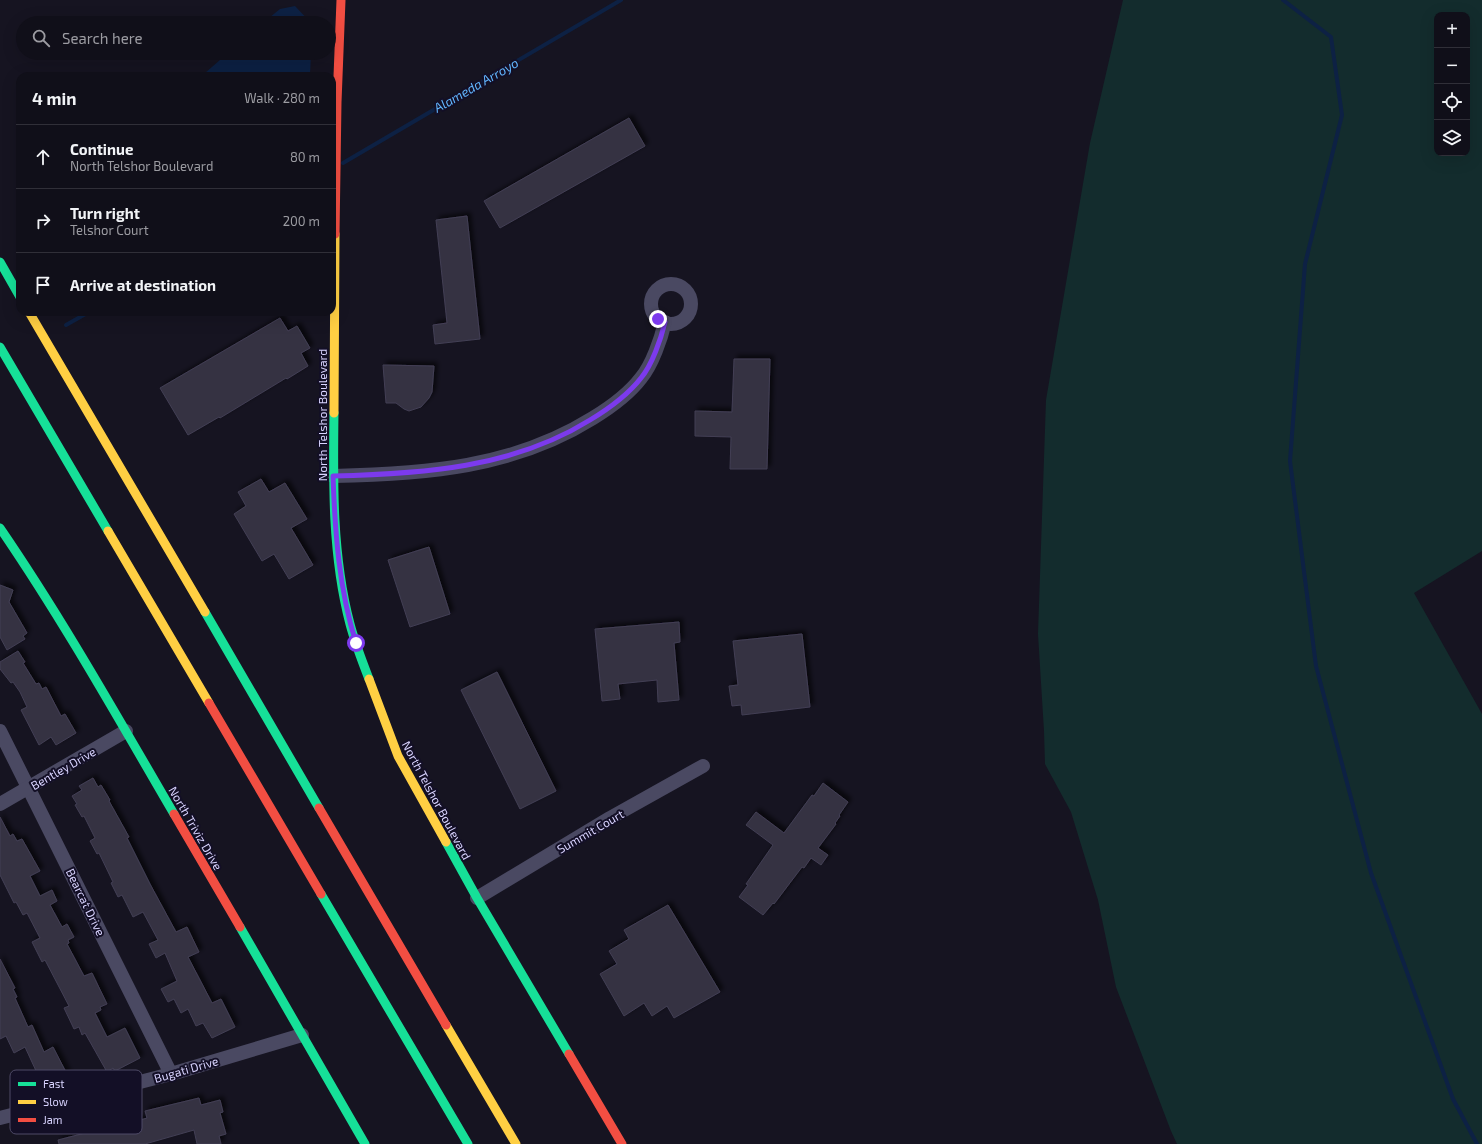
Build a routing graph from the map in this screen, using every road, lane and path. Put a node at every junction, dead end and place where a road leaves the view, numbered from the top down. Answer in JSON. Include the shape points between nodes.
{"nodes":[{"id":1,"x":341,"y":0,"type":"edge"},
{"id":2,"x":336,"y":190,"type":"edge"},
{"id":3,"x":0,"y":262,"type":"edge"},
{"id":4,"x":16,"y":290,"type":"edge"},
{"id":5,"x":31,"y":316,"type":"edge"},
{"id":6,"x":334,"y":316,"type":"edge"},
{"id":7,"x":665,"y":322,"type":"dead end"},
{"id":8,"x":0,"y":347,"type":"edge"},
{"id":9,"x":333,"y":476,"type":"junction"},
{"id":10,"x":0,"y":528,"type":"edge"},
{"id":11,"x":0,"y":731,"type":"edge"},
{"id":12,"x":126,"y":731,"type":"junction"},
{"id":13,"x":704,"y":766,"type":"dead end"},
{"id":14,"x":29,"y":788,"type":"junction"},
{"id":15,"x":0,"y":804,"type":"edge"},
{"id":16,"x":477,"y":898,"type":"junction"},
{"id":17,"x":302,"y":1035,"type":"junction"},
{"id":18,"x":171,"y":1074,"type":"junction"},
{"id":19,"x":142,"y":1081,"type":"edge"},
{"id":20,"x":365,"y":1144,"type":"edge"},
{"id":21,"x":468,"y":1144,"type":"edge"},
{"id":22,"x":516,"y":1144,"type":"edge"},
{"id":23,"x":622,"y":1144,"type":"edge"}],
"edges":[{"from":1,"to":2,"type":"main road","name":"North Telshor Boulevard"},
{"from":3,"to":4,"type":"main road"},
{"from":5,"to":22,"type":"main road"},
{"from":6,"to":9,"type":"main road","name":"North Telshor Boulevard"},
{"from":7,"to":9,"type":"street","via":[[660,341],[642,377],[616,404],[572,431],[536,447],[444,470],[393,475]]},
{"from":8,"to":21,"type":"main road"},
{"from":9,"to":16,"type":"main road","name":"North Telshor Boulevard","via":[[342,584],[360,656],[398,756]]},
{"from":10,"to":12,"type":"main road","name":"North Triviz Drive","via":[[32,575]]},
{"from":11,"to":14,"type":"street","name":"Bearcat Drive"},
{"from":12,"to":14,"type":"street","name":"Bentley Drive"},
{"from":12,"to":17,"type":"main road","name":"North Triviz Drive"},
{"from":13,"to":16,"type":"street","name":"Summit Court","via":[[610,818]]},
{"from":14,"to":15,"type":"street","name":"Bentley Drive"},
{"from":14,"to":18,"type":"street","name":"Bearcat Drive"},
{"from":16,"to":23,"type":"main road","name":"North Telshor Boulevard"},
{"from":17,"to":18,"type":"street","name":"Bugati Drive"},
{"from":17,"to":20,"type":"main road","name":"North Triviz Drive"},
{"from":18,"to":19,"type":"street","name":"Bugati Drive"}]}
